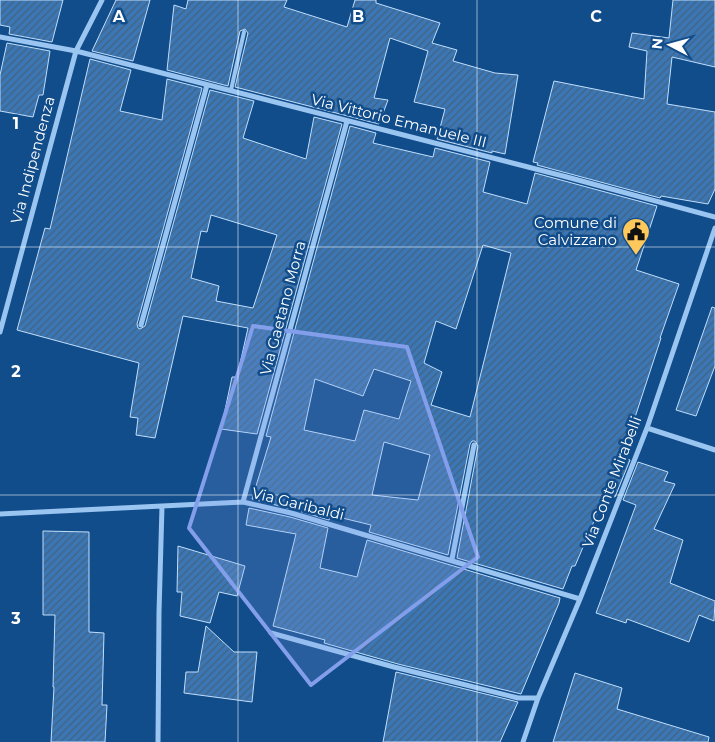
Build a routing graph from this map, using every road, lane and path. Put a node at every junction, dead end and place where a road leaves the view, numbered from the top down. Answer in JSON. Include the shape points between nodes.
{"nodes":[{"id":1,"x":102,"y":0,"type":"edge"},
{"id":2,"x":244,"y":32,"type":"dead end"},
{"id":3,"x":0,"y":37,"type":"edge"},
{"id":4,"x":76,"y":51,"type":"junction"},
{"id":5,"x":208,"y":85,"type":"junction"},
{"id":6,"x":231,"y":90,"type":"junction"},
{"id":7,"x":347,"y":121,"type":"junction"},
{"id":8,"x":715,"y":217,"type":"edge"},
{"id":9,"x":715,"y":228,"type":"edge"},
{"id":10,"x":141,"y":324,"type":"dead end"},
{"id":11,"x":0,"y":332,"type":"edge"},
{"id":12,"x":647,"y":428,"type":"junction"},
{"id":13,"x":474,"y":446,"type":"dead end"},
{"id":14,"x":715,"y":450,"type":"edge"},
{"id":15,"x":242,"y":502,"type":"junction"},
{"id":16,"x":162,"y":506,"type":"junction"},
{"id":17,"x":0,"y":514,"type":"edge"},
{"id":18,"x":452,"y":559,"type":"junction"},
{"id":19,"x":580,"y":598,"type":"junction"},
{"id":20,"x":271,"y":633,"type":"dead end"},
{"id":21,"x":538,"y":698,"type":"junction"},
{"id":22,"x":158,"y":742,"type":"edge"},
{"id":23,"x":523,"y":742,"type":"edge"}],
"edges":[{"from":1,"to":4,"type":"street","name":"Via Indipendenza"},
{"from":2,"to":6,"type":"lane"},
{"from":3,"to":4,"type":"street","name":"Via Vittorio Emanuele III"},
{"from":4,"to":5,"type":"street","name":"Via Vittorio Emanuele III"},
{"from":4,"to":11,"type":"street","name":"Via Indipendenza"},
{"from":5,"to":6,"type":"street","name":"Via Vittorio Emanuele III"},
{"from":5,"to":10,"type":"street"},
{"from":6,"to":7,"type":"street","name":"Via Vittorio Emanuele III"},
{"from":7,"to":8,"type":"street","name":"Via Vittorio Emanuele III"},
{"from":7,"to":15,"type":"street","name":"Via Gaetano Morra"},
{"from":9,"to":12,"type":"street","name":"Via Conte Mirabelli"},
{"from":12,"to":14,"type":"street"},
{"from":12,"to":19,"type":"street","name":"Via Conte Mirabelli"},
{"from":13,"to":18,"type":"street"},
{"from":15,"to":16,"type":"street","name":"Via Garibaldi"},
{"from":15,"to":18,"type":"street","name":"Via Garibaldi","via":[[291,512]]},
{"from":16,"to":17,"type":"street","name":"Via Garibaldi"},
{"from":16,"to":22,"type":"street"},
{"from":18,"to":19,"type":"street","name":"Via Garibaldi"},
{"from":19,"to":21,"type":"street","name":"Via Conte Mirabelli"},
{"from":20,"to":21,"type":"street","via":[[518,698]]},
{"from":21,"to":23,"type":"street","name":"Via Conte Mirabelli"}]}
